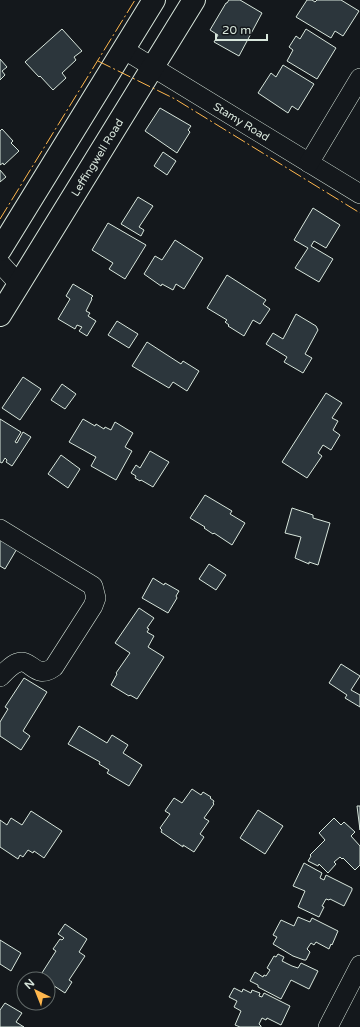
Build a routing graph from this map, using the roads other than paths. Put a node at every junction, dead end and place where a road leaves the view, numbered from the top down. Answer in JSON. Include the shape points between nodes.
{"nodes":[{"id":1,"x":154,"y":0,"type":"edge"},
{"id":2,"x":194,"y":0,"type":"edge"},
{"id":3,"x":123,"y":49,"type":"junction"},
{"id":4,"x":153,"y":67,"type":"junction"},
{"id":5,"x":360,"y":78,"type":"edge"},
{"id":6,"x":309,"y":163,"type":"junction"},
{"id":7,"x":360,"y":194,"type":"edge"},
{"id":8,"x":0,"y":250,"type":"edge"},
{"id":9,"x":0,"y":263,"type":"edge"},
{"id":10,"x":19,"y":284,"type":"junction"},
{"id":11,"x":0,"y":316,"type":"edge"},
{"id":12,"x":0,"y":529,"type":"edge"},
{"id":13,"x":0,"y":677,"type":"edge"},
{"id":14,"x":360,"y":965,"type":"edge"},
{"id":15,"x":328,"y":1027,"type":"edge"}],
"edges":[{"from":1,"to":3,"type":"main road"},
{"from":2,"to":4,"type":"main road","name":"Leffingwell Road"},
{"from":3,"to":4,"type":"street","name":"Stamy Road"},
{"from":3,"to":8,"type":"main road"},
{"from":4,"to":6,"type":"street","name":"Stamy Road"},
{"from":4,"to":10,"type":"main road","name":"Leffingwell Road"},
{"from":5,"to":6,"type":"street"},
{"from":6,"to":7,"type":"street","name":"Stamy Road"},
{"from":9,"to":10,"type":"street"},
{"from":10,"to":11,"type":"main road","name":"Leffingwell Road"},
{"from":12,"to":13,"type":"street","via":[[93,586],[96,598],[54,667],[48,672],[43,673],[24,662],[18,662]]},
{"from":14,"to":15,"type":"street"}]}
